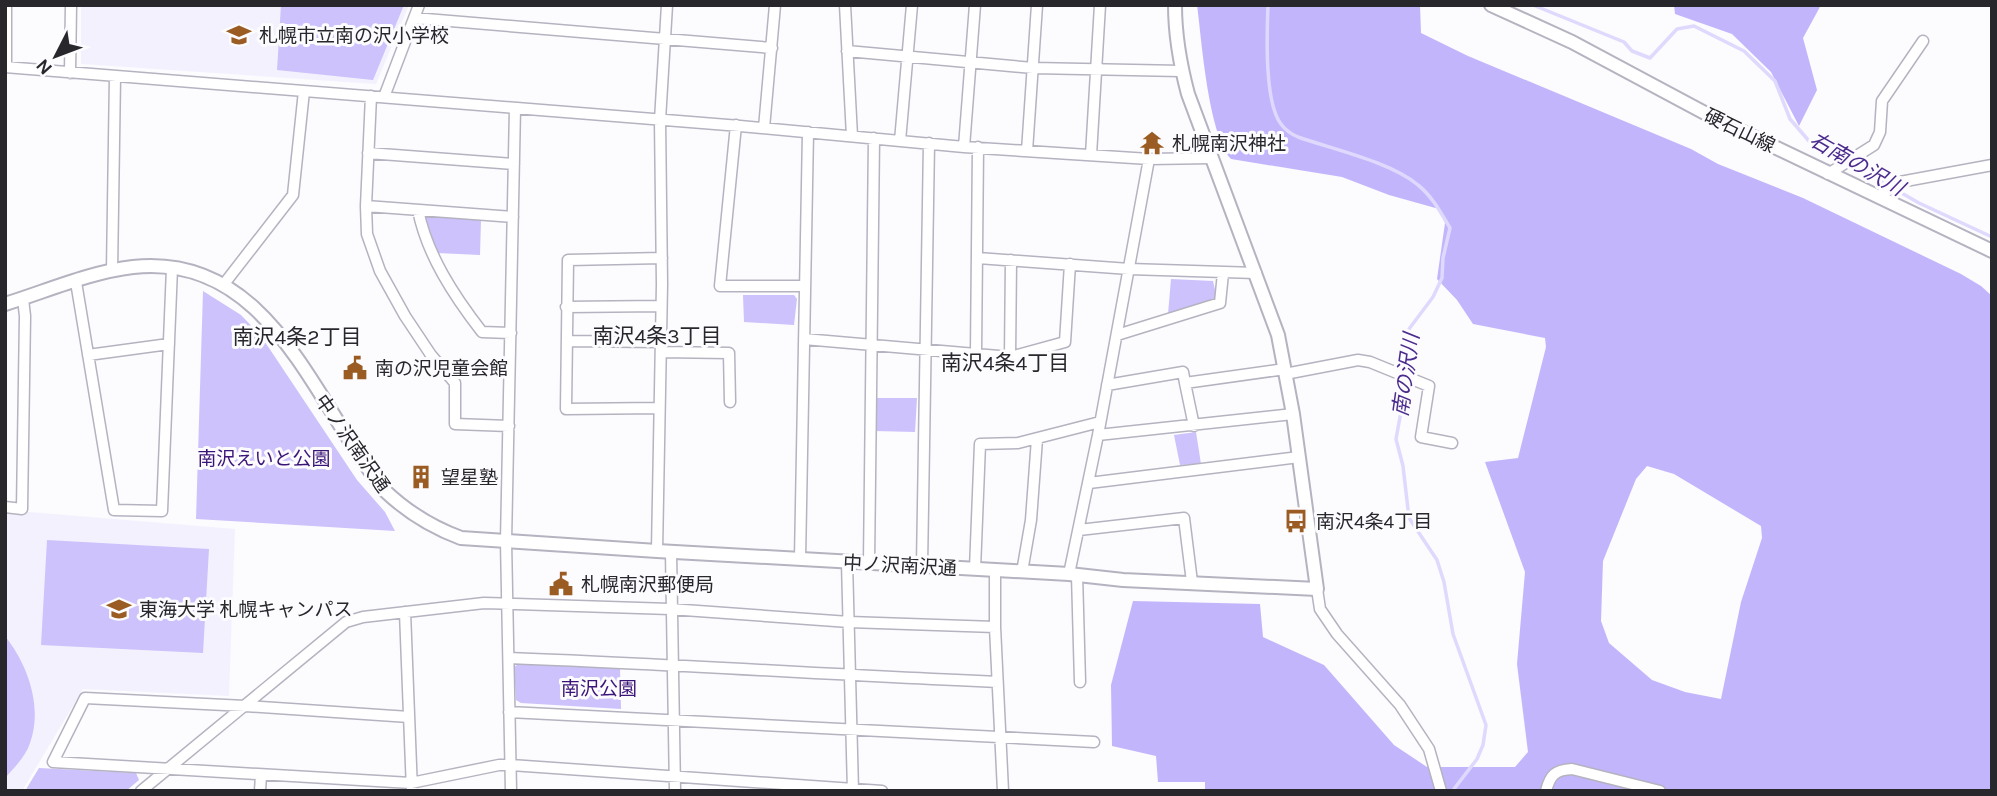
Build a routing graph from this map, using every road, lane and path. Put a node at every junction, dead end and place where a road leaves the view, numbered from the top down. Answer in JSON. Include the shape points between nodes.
{"nodes":[{"id":1,"x":6,"y":5,"type":"edge"},
{"id":2,"x":71,"y":5,"type":"edge"},
{"id":3,"x":419,"y":5,"type":"edge"},
{"id":4,"x":667,"y":5,"type":"edge"},
{"id":5,"x":775,"y":5,"type":"edge"},
{"id":6,"x":845,"y":5,"type":"edge"},
{"id":7,"x":912,"y":5,"type":"edge"},
{"id":8,"x":975,"y":5,"type":"edge"},
{"id":9,"x":1037,"y":5,"type":"edge"},
{"id":10,"x":1100,"y":5,"type":"edge"},
{"id":11,"x":1175,"y":5,"type":"edge"},
{"id":12,"x":1491,"y":5,"type":"edge"},
{"id":13,"x":414,"y":18,"type":"junction"},
{"id":14,"x":664,"y":39,"type":"junction"},
{"id":15,"x":1923,"y":41,"type":"dead end"},
{"id":16,"x":772,"y":48,"type":"junction"},
{"id":17,"x":847,"y":51,"type":"junction"},
{"id":18,"x":908,"y":57,"type":"junction"},
{"id":19,"x":969,"y":62,"type":"junction"},
{"id":20,"x":6,"y":67,"type":"edge"},
{"id":21,"x":1033,"y":68,"type":"junction"},
{"id":22,"x":1096,"y":70,"type":"junction"},
{"id":23,"x":1181,"y":71,"type":"junction"},
{"id":24,"x":70,"y":73,"type":"junction"},
{"id":25,"x":115,"y":76,"type":"junction"},
{"id":26,"x":304,"y":91,"type":"junction"},
{"id":27,"x":371,"y":96,"type":"junction"},
{"id":28,"x":384,"y":97,"type":"junction"},
{"id":29,"x":515,"y":108,"type":"junction"},
{"id":30,"x":660,"y":120,"type":"junction"},
{"id":31,"x":736,"y":125,"type":"junction"},
{"id":32,"x":764,"y":128,"type":"junction"},
{"id":33,"x":808,"y":132,"type":"junction"},
{"id":34,"x":852,"y":136,"type":"junction"},
{"id":35,"x":874,"y":138,"type":"junction"},
{"id":36,"x":900,"y":141,"type":"junction"},
{"id":37,"x":929,"y":144,"type":"junction"},
{"id":38,"x":964,"y":147,"type":"junction"},
{"id":39,"x":978,"y":147,"type":"junction"},
{"id":40,"x":1027,"y":151,"type":"junction"},
{"id":41,"x":368,"y":153,"type":"junction"},
{"id":42,"x":1091,"y":155,"type":"junction"},
{"id":43,"x":1212,"y":158,"type":"junction"},
{"id":44,"x":1149,"y":159,"type":"junction"},
{"id":45,"x":514,"y":164,"type":"junction"},
{"id":46,"x":1992,"y":165,"type":"edge"},
{"id":47,"x":1833,"y":171,"type":"junction"},
{"id":48,"x":1878,"y":197,"type":"junction"},
{"id":49,"x":366,"y":206,"type":"junction"},
{"id":50,"x":418,"y":210,"type":"junction"},
{"id":51,"x":513,"y":217,"type":"junction"},
{"id":52,"x":1992,"y":251,"type":"edge"},
{"id":53,"x":662,"y":258,"type":"junction"},
{"id":54,"x":978,"y":258,"type":"junction"},
{"id":55,"x":1010,"y":260,"type":"junction"},
{"id":56,"x":1070,"y":264,"type":"junction"},
{"id":57,"x":172,"y":268,"type":"junction"},
{"id":58,"x":1129,"y":269,"type":"junction"},
{"id":59,"x":112,"y":271,"type":"junction"},
{"id":60,"x":1223,"y":273,"type":"junction"},
{"id":61,"x":1256,"y":273,"type":"junction"},
{"id":62,"x":76,"y":282,"type":"junction"},
{"id":63,"x":224,"y":284,"type":"junction"},
{"id":64,"x":805,"y":286,"type":"junction"},
{"id":65,"x":23,"y":299,"type":"junction"},
{"id":66,"x":5,"y":304,"type":"edge"},
{"id":67,"x":662,"y":306,"type":"junction"},
{"id":68,"x":566,"y":307,"type":"junction"},
{"id":69,"x":511,"y":332,"type":"junction"},
{"id":70,"x":1117,"y":335,"type":"junction"},
{"id":71,"x":804,"y":339,"type":"junction"},
{"id":72,"x":567,"y":341,"type":"junction"},
{"id":73,"x":169,"y":344,"type":"junction"},
{"id":74,"x":871,"y":345,"type":"junction"},
{"id":75,"x":661,"y":347,"type":"junction"},
{"id":76,"x":925,"y":349,"type":"junction"},
{"id":77,"x":976,"y":353,"type":"junction"},
{"id":78,"x":88,"y":355,"type":"junction"},
{"id":79,"x":1010,"y":357,"type":"junction"},
{"id":80,"x":1285,"y":372,"type":"junction"},
{"id":81,"x":1185,"y":383,"type":"junction"},
{"id":82,"x":1107,"y":385,"type":"junction"},
{"id":83,"x":730,"y":402,"type":"dead end"},
{"id":84,"x":659,"y":408,"type":"junction"},
{"id":85,"x":1293,"y":414,"type":"junction"},
{"id":86,"x":1100,"y":422,"type":"junction"},
{"id":87,"x":509,"y":426,"type":"junction"},
{"id":88,"x":1194,"y":426,"type":"junction"},
{"id":89,"x":1098,"y":435,"type":"junction"},
{"id":90,"x":1037,"y":439,"type":"junction"},
{"id":91,"x":1452,"y":443,"type":"dead end"},
{"id":92,"x":1299,"y":457,"type":"junction"},
{"id":93,"x":1089,"y":483,"type":"junction"},
{"id":94,"x":5,"y":507,"type":"edge"},
{"id":95,"x":1079,"y":530,"type":"junction"},
{"id":96,"x":506,"y":541,"type":"junction"},
{"id":97,"x":657,"y":551,"type":"junction"},
{"id":98,"x":671,"y":552,"type":"junction"},
{"id":99,"x":800,"y":559,"type":"junction"},
{"id":100,"x":848,"y":562,"type":"junction"},
{"id":101,"x":869,"y":563,"type":"junction"},
{"id":102,"x":922,"y":566,"type":"junction"},
{"id":103,"x":975,"y":569,"type":"junction"},
{"id":104,"x":995,"y":571,"type":"junction"},
{"id":105,"x":1022,"y":572,"type":"junction"},
{"id":106,"x":1073,"y":575,"type":"junction"},
{"id":107,"x":1192,"y":582,"type":"junction"},
{"id":108,"x":1317,"y":589,"type":"junction"},
{"id":109,"x":508,"y":604,"type":"junction"},
{"id":110,"x":670,"y":609,"type":"junction"},
{"id":111,"x":405,"y":612,"type":"junction"},
{"id":112,"x":849,"y":622,"type":"junction"},
{"id":113,"x":995,"y":627,"type":"junction"},
{"id":114,"x":509,"y":658,"type":"junction"},
{"id":115,"x":672,"y":664,"type":"junction"},
{"id":116,"x":850,"y":676,"type":"junction"},
{"id":117,"x":997,"y":681,"type":"junction"},
{"id":118,"x":1080,"y":682,"type":"dead end"},
{"id":119,"x":245,"y":706,"type":"junction"},
{"id":120,"x":509,"y":712,"type":"junction"},
{"id":121,"x":409,"y":718,"type":"junction"},
{"id":122,"x":673,"y":721,"type":"junction"},
{"id":123,"x":851,"y":732,"type":"junction"},
{"id":124,"x":1001,"y":737,"type":"junction"},
{"id":125,"x":1094,"y":742,"type":"dead end"},
{"id":126,"x":511,"y":765,"type":"junction"},
{"id":127,"x":166,"y":769,"type":"junction"},
{"id":128,"x":261,"y":775,"type":"junction"},
{"id":129,"x":675,"y":775,"type":"junction"},
{"id":130,"x":412,"y":787,"type":"edge"},
{"id":131,"x":853,"y":790,"type":"edge"},
{"id":132,"x":141,"y":791,"type":"edge"},
{"id":133,"x":260,"y":791,"type":"edge"},
{"id":134,"x":511,"y":791,"type":"edge"},
{"id":135,"x":675,"y":791,"type":"edge"},
{"id":136,"x":882,"y":791,"type":"edge"},
{"id":137,"x":1003,"y":791,"type":"edge"},
{"id":138,"x":1441,"y":791,"type":"edge"},
{"id":139,"x":1546,"y":791,"type":"edge"},
{"id":140,"x":1660,"y":791,"type":"edge"}],
"edges":[{"from":1,"to":20,"type":"street"},
{"from":2,"to":24,"type":"street"},
{"from":3,"to":13,"type":"street"},
{"from":4,"to":14,"type":"street"},
{"from":5,"to":16,"type":"street"},
{"from":6,"to":17,"type":"street"},
{"from":7,"to":18,"type":"street"},
{"from":8,"to":19,"type":"street"},
{"from":9,"to":21,"type":"street"},
{"from":10,"to":22,"type":"street"},
{"from":11,"to":23,"type":"street"},
{"from":12,"to":47,"type":"street","name":"硬石山線","via":[[1572,42],[1716,119]]},
{"from":13,"to":14,"type":"street"},
{"from":13,"to":28,"type":"street"},
{"from":14,"to":16,"type":"street"},
{"from":14,"to":30,"type":"street"},
{"from":15,"to":47,"type":"street","via":[[1882,101],[1880,132],[1874,145]]},
{"from":16,"to":32,"type":"street"},
{"from":17,"to":18,"type":"street"},
{"from":17,"to":34,"type":"street"},
{"from":18,"to":19,"type":"street"},
{"from":18,"to":36,"type":"street"},
{"from":19,"to":21,"type":"street"},
{"from":19,"to":38,"type":"street"},
{"from":20,"to":24,"type":"street"},
{"from":21,"to":22,"type":"street"},
{"from":21,"to":40,"type":"street"},
{"from":22,"to":23,"type":"street"},
{"from":22,"to":42,"type":"street"},
{"from":23,"to":43,"type":"street"},
{"from":24,"to":25,"type":"street"},
{"from":25,"to":26,"type":"street"},
{"from":25,"to":59,"type":"street"},
{"from":26,"to":27,"type":"street"},
{"from":26,"to":63,"type":"street","via":[[293,195]]},
{"from":27,"to":28,"type":"street"},
{"from":27,"to":41,"type":"street"},
{"from":28,"to":29,"type":"street"},
{"from":29,"to":30,"type":"street"},
{"from":29,"to":45,"type":"street"},
{"from":30,"to":31,"type":"street"},
{"from":30,"to":53,"type":"street"},
{"from":31,"to":32,"type":"street"},
{"from":31,"to":64,"type":"street","via":[[720,286]]},
{"from":32,"to":33,"type":"street"},
{"from":33,"to":34,"type":"street"},
{"from":33,"to":64,"type":"street"},
{"from":34,"to":35,"type":"street"},
{"from":35,"to":36,"type":"street"},
{"from":35,"to":74,"type":"street"},
{"from":36,"to":37,"type":"street"},
{"from":37,"to":38,"type":"street"},
{"from":37,"to":76,"type":"street"},
{"from":38,"to":39,"type":"street"},
{"from":39,"to":40,"type":"street"},
{"from":39,"to":54,"type":"street"},
{"from":40,"to":42,"type":"street"},
{"from":41,"to":45,"type":"street"},
{"from":41,"to":49,"type":"street"},
{"from":42,"to":44,"type":"street"},
{"from":43,"to":44,"type":"street"},
{"from":43,"to":61,"type":"street"},
{"from":44,"to":58,"type":"street"},
{"from":45,"to":51,"type":"street"},
{"from":46,"to":48,"type":"street","via":[[1900,182]]},
{"from":47,"to":48,"type":"street","name":"硬石山線"},
{"from":48,"to":52,"type":"street","name":"硬石山線"},
{"from":49,"to":50,"type":"street"},
{"from":49,"to":87,"type":"street","via":[[367,234],[380,271],[431,355],[456,383],[455,424]]},
{"from":50,"to":51,"type":"street"},
{"from":50,"to":69,"type":"street","via":[[438,265],[460,304],[482,332]]},
{"from":51,"to":69,"type":"street"},
{"from":53,"to":67,"type":"street"},
{"from":53,"to":68,"type":"street","via":[[568,260]]},
{"from":54,"to":55,"type":"street"},
{"from":54,"to":77,"type":"street"},
{"from":55,"to":56,"type":"street"},
{"from":55,"to":79,"type":"street"},
{"from":56,"to":58,"type":"street"},
{"from":56,"to":79,"type":"street","via":[[1065,342]]},
{"from":57,"to":59,"type":"street","name":"中ノ沢南沢通"},
{"from":57,"to":63,"type":"street","name":"中ノ沢南沢通"},
{"from":57,"to":73,"type":"street"},
{"from":58,"to":60,"type":"street"},
{"from":58,"to":70,"type":"street"},
{"from":59,"to":62,"type":"street","name":"中ノ沢南沢通"},
{"from":60,"to":61,"type":"street"},
{"from":60,"to":70,"type":"street","via":[[1220,303]]},
{"from":61,"to":80,"type":"street","via":[[1278,335]]},
{"from":62,"to":65,"type":"street","name":"中ノ沢南沢通"},
{"from":62,"to":78,"type":"street"},
{"from":63,"to":96,"type":"street","name":"中ノ沢南沢通","via":[[276,330],[367,467],[396,501],[433,528],[461,538]]},
{"from":64,"to":71,"type":"street"},
{"from":65,"to":66,"type":"street","name":"中ノ沢南沢通"},
{"from":65,"to":94,"type":"street","via":[[22,509]]},
{"from":67,"to":68,"type":"street"},
{"from":67,"to":75,"type":"street"},
{"from":68,"to":72,"type":"street"},
{"from":69,"to":87,"type":"street"},
{"from":70,"to":82,"type":"street"},
{"from":71,"to":74,"type":"street"},
{"from":71,"to":99,"type":"street"},
{"from":72,"to":75,"type":"street"},
{"from":72,"to":84,"type":"street","via":[[566,409]]},
{"from":73,"to":78,"type":"street"},
{"from":73,"to":78,"type":"street","via":[[162,511],[114,510]]},
{"from":74,"to":76,"type":"street"},
{"from":74,"to":101,"type":"street"},
{"from":75,"to":83,"type":"street","via":[[729,353]]},
{"from":75,"to":84,"type":"street"},
{"from":76,"to":77,"type":"street"},
{"from":76,"to":102,"type":"street"},
{"from":77,"to":79,"type":"street"},
{"from":80,"to":81,"type":"street"},
{"from":80,"to":85,"type":"street"},
{"from":80,"to":91,"type":"street","via":[[1357,360],[1429,386],[1421,437]]},
{"from":81,"to":82,"type":"street","via":[[1182,372]]},
{"from":81,"to":88,"type":"street"},
{"from":82,"to":86,"type":"street"},
{"from":84,"to":97,"type":"street"},
{"from":85,"to":88,"type":"street"},
{"from":85,"to":92,"type":"street"},
{"from":86,"to":89,"type":"street"},
{"from":86,"to":90,"type":"street"},
{"from":87,"to":96,"type":"street"},
{"from":88,"to":89,"type":"street"},
{"from":89,"to":93,"type":"street"},
{"from":90,"to":103,"type":"street","via":[[980,444]]},
{"from":90,"to":105,"type":"street"},
{"from":92,"to":93,"type":"street"},
{"from":92,"to":108,"type":"street"},
{"from":93,"to":95,"type":"street"},
{"from":95,"to":106,"type":"street"},
{"from":95,"to":107,"type":"street","via":[[1184,517]]},
{"from":96,"to":97,"type":"street","name":"中ノ沢南沢通"},
{"from":96,"to":109,"type":"street"},
{"from":97,"to":98,"type":"street","name":"中ノ沢南沢通"},
{"from":98,"to":99,"type":"street","name":"中ノ沢南沢通"},
{"from":98,"to":110,"type":"street"},
{"from":99,"to":100,"type":"street","name":"中ノ沢南沢通"},
{"from":100,"to":101,"type":"street","name":"中ノ沢南沢通"},
{"from":100,"to":112,"type":"street"},
{"from":101,"to":102,"type":"street","name":"中ノ沢南沢通"},
{"from":102,"to":103,"type":"street","name":"中ノ沢南沢通"},
{"from":103,"to":104,"type":"street","name":"中ノ沢南沢通"},
{"from":104,"to":105,"type":"street","name":"中ノ沢南沢通"},
{"from":104,"to":113,"type":"street"},
{"from":105,"to":106,"type":"street","name":"中ノ沢南沢通"},
{"from":106,"to":107,"type":"street","name":"中ノ沢南沢通"},
{"from":106,"to":118,"type":"street"},
{"from":107,"to":108,"type":"street","name":"中ノ沢南沢通"},
{"from":108,"to":138,"type":"street","via":[[1320,609],[1336,634],[1400,705],[1429,750]]},
{"from":109,"to":110,"type":"street"},
{"from":109,"to":111,"type":"street"},
{"from":109,"to":114,"type":"street"},
{"from":110,"to":112,"type":"street"},
{"from":110,"to":115,"type":"street"},
{"from":111,"to":119,"type":"street","via":[[346,622]]},
{"from":111,"to":121,"type":"street"},
{"from":112,"to":113,"type":"street"},
{"from":112,"to":116,"type":"street"},
{"from":113,"to":117,"type":"street"},
{"from":114,"to":115,"type":"street"},
{"from":114,"to":120,"type":"street"},
{"from":115,"to":116,"type":"street"},
{"from":115,"to":122,"type":"street"},
{"from":116,"to":117,"type":"street"},
{"from":116,"to":123,"type":"street"},
{"from":117,"to":124,"type":"street"},
{"from":119,"to":121,"type":"street"},
{"from":119,"to":127,"type":"street"},
{"from":119,"to":127,"type":"street","via":[[85,698],[53,762]]},
{"from":120,"to":122,"type":"street"},
{"from":120,"to":126,"type":"street"},
{"from":121,"to":130,"type":"street"},
{"from":122,"to":123,"type":"street"},
{"from":122,"to":129,"type":"street"},
{"from":123,"to":124,"type":"street"},
{"from":123,"to":131,"type":"street"},
{"from":124,"to":125,"type":"street"},
{"from":124,"to":137,"type":"street"},
{"from":126,"to":129,"type":"street"},
{"from":126,"to":130,"type":"street"},
{"from":126,"to":134,"type":"street"},
{"from":127,"to":128,"type":"street"},
{"from":127,"to":132,"type":"street"},
{"from":128,"to":130,"type":"street"},
{"from":128,"to":133,"type":"street"},
{"from":129,"to":131,"type":"street"},
{"from":129,"to":135,"type":"street"},
{"from":131,"to":136,"type":"street"},
{"from":139,"to":140,"type":"street","via":[[1557,770],[1572,769]]}]}
